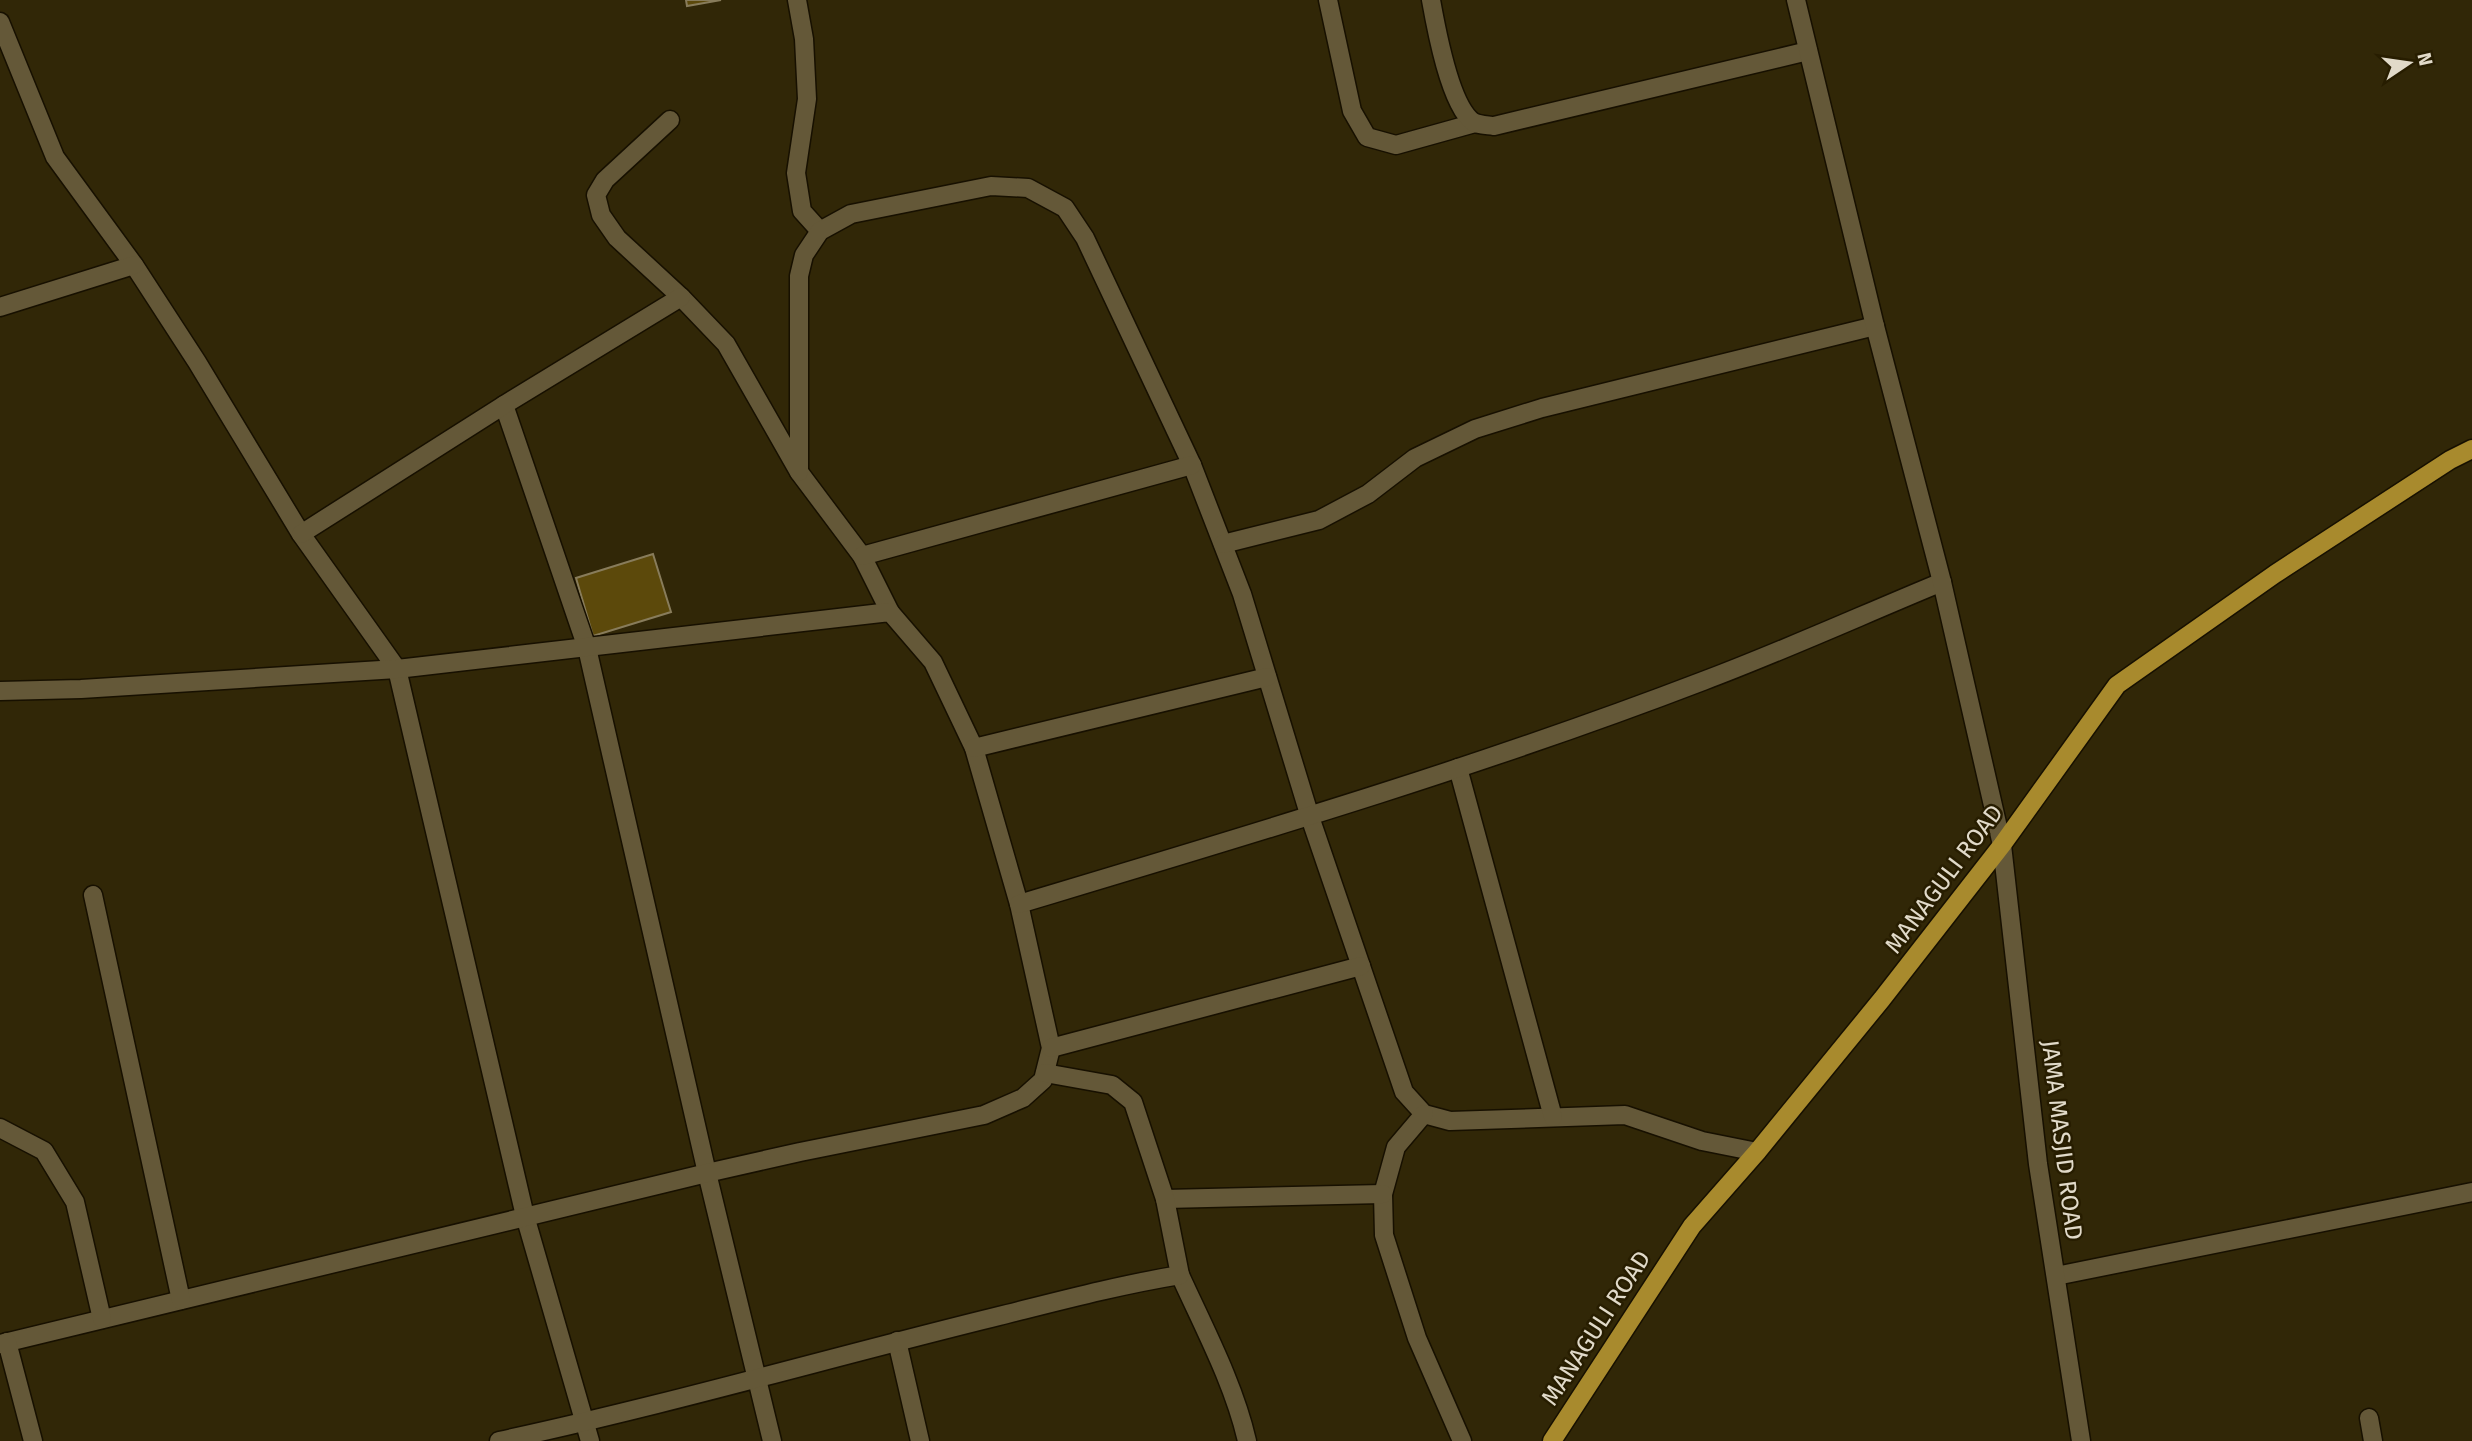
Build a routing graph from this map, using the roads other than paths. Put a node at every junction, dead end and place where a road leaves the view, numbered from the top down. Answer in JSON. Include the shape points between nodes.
{"nodes":[{"id":1,"x":797,"y":0,"type":"edge"},
{"id":2,"x":1328,"y":0,"type":"edge"},
{"id":3,"x":1431,"y":0,"type":"edge"},
{"id":4,"x":1796,"y":0,"type":"edge"},
{"id":5,"x":0,"y":22,"type":"edge"},
{"id":6,"x":1808,"y":51,"type":"junction"},
{"id":7,"x":670,"y":120,"type":"dead end"},
{"id":8,"x":1475,"y":124,"type":"junction"},
{"id":9,"x":820,"y":231,"type":"junction"},
{"id":10,"x":134,"y":265,"type":"junction"},
{"id":11,"x":681,"y":297,"type":"junction"},
{"id":12,"x":0,"y":307,"type":"edge"},
{"id":13,"x":1875,"y":326,"type":"junction"},
{"id":14,"x":504,"y":405,"type":"junction"},
{"id":15,"x":2472,"y":449,"type":"edge"},
{"id":16,"x":1192,"y":464,"type":"junction"},
{"id":17,"x":799,"y":472,"type":"junction"},
{"id":18,"x":301,"y":534,"type":"junction"},
{"id":19,"x":1223,"y":544,"type":"junction"},
{"id":20,"x":862,"y":555,"type":"junction"},
{"id":21,"x":1942,"y":582,"type":"junction"},
{"id":22,"x":890,"y":612,"type":"junction"},
{"id":23,"x":587,"y":648,"type":"junction"},
{"id":24,"x":397,"y":669,"type":"junction"},
{"id":25,"x":1267,"y":677,"type":"junction"},
{"id":26,"x":0,"y":691,"type":"edge"},
{"id":27,"x":974,"y":748,"type":"junction"},
{"id":28,"x":1458,"y":768,"type":"junction"},
{"id":29,"x":1310,"y":817,"type":"junction"},
{"id":30,"x":2002,"y":845,"type":"junction"},
{"id":31,"x":93,"y":895,"type":"dead end"},
{"id":32,"x":1019,"y":904,"type":"junction"},
{"id":33,"x":1361,"y":966,"type":"junction"},
{"id":34,"x":1051,"y":1048,"type":"junction"},
{"id":35,"x":1045,"y":1073,"type":"junction"},
{"id":36,"x":1424,"y":1114,"type":"junction"},
{"id":37,"x":1553,"y":1117,"type":"junction"},
{"id":38,"x":0,"y":1128,"type":"edge"},
{"id":39,"x":1757,"y":1152,"type":"junction"},
{"id":40,"x":707,"y":1173,"type":"junction"},
{"id":41,"x":2472,"y":1192,"type":"edge"},
{"id":42,"x":1383,"y":1194,"type":"junction"},
{"id":43,"x":1165,"y":1199,"type":"junction"},
{"id":44,"x":525,"y":1216,"type":"junction"},
{"id":45,"x":1180,"y":1275,"type":"junction"},
{"id":46,"x":2056,"y":1276,"type":"junction"},
{"id":47,"x":181,"y":1300,"type":"junction"},
{"id":48,"x":102,"y":1319,"type":"junction"},
{"id":49,"x":897,"y":1341,"type":"junction"},
{"id":50,"x":3,"y":1343,"type":"edge"},
{"id":51,"x":758,"y":1377,"type":"junction"},
{"id":52,"x":2369,"y":1418,"type":"dead end"},
{"id":53,"x":585,"y":1422,"type":"junction"},
{"id":54,"x":33,"y":1441,"type":"edge"},
{"id":55,"x":499,"y":1441,"type":"edge"},
{"id":56,"x":590,"y":1441,"type":"edge"},
{"id":57,"x":772,"y":1441,"type":"edge"},
{"id":58,"x":920,"y":1441,"type":"edge"},
{"id":59,"x":1247,"y":1441,"type":"edge"},
{"id":60,"x":1462,"y":1441,"type":"edge"},
{"id":61,"x":1552,"y":1441,"type":"edge"},
{"id":62,"x":2081,"y":1441,"type":"edge"},
{"id":63,"x":2374,"y":1441,"type":"edge"}],
"edges":[{"from":1,"to":9,"type":"street","via":[[807,99],[796,173],[802,211]]},
{"from":2,"to":8,"type":"street","via":[[1352,111],[1367,137],[1396,145]]},
{"from":3,"to":8,"type":"street","via":[[1444,60],[1462,111]]},
{"from":4,"to":6,"type":"street","name":"JAMA MASJID ROAD"},
{"from":5,"to":10,"type":"street","via":[[55,157]]},
{"from":6,"to":8,"type":"street","via":[[1494,126]]},
{"from":6,"to":13,"type":"street","name":"JAMA MASJID ROAD"},
{"from":7,"to":11,"type":"street","via":[[596,195],[601,215],[617,238]]},
{"from":9,"to":16,"type":"street","via":[[852,214],[992,186],[1028,188],[1065,208],[1085,238]]},
{"from":9,"to":17,"type":"street","via":[[804,255],[799,276]]},
{"from":10,"to":12,"type":"street"},
{"from":10,"to":18,"type":"street"},
{"from":11,"to":14,"type":"street"},
{"from":11,"to":17,"type":"street","via":[[726,344]]},
{"from":13,"to":19,"type":"street","via":[[1542,408],[1475,429],[1415,458],[1368,494],[1319,520]]},
{"from":13,"to":21,"type":"street","name":"JAMA MASJID ROAD"},
{"from":14,"to":18,"type":"street"},
{"from":14,"to":23,"type":"street"},
{"from":15,"to":30,"type":"main road","name":"MANAGULI ROAD","via":[[2275,574],[2117,685]]},
{"from":16,"to":19,"type":"street"},
{"from":16,"to":20,"type":"street"},
{"from":17,"to":20,"type":"street"},
{"from":18,"to":24,"type":"street"},
{"from":19,"to":25,"type":"street"},
{"from":20,"to":22,"type":"street"},
{"from":21,"to":28,"type":"street","via":[[1703,681]]},
{"from":21,"to":30,"type":"street","name":"JAMA MASJID ROAD"},
{"from":22,"to":23,"type":"street"},
{"from":22,"to":27,"type":"street","via":[[933,662]]},
{"from":23,"to":24,"type":"street"},
{"from":23,"to":40,"type":"street"},
{"from":24,"to":26,"type":"street"},
{"from":24,"to":44,"type":"street"},
{"from":25,"to":27,"type":"street"},
{"from":25,"to":29,"type":"street"},
{"from":27,"to":32,"type":"street"},
{"from":28,"to":29,"type":"street"},
{"from":28,"to":37,"type":"street"},
{"from":29,"to":32,"type":"street"},
{"from":29,"to":33,"type":"street"},
{"from":30,"to":39,"type":"main road","name":"MANAGULI ROAD"},
{"from":30,"to":46,"type":"street","name":"JAMA MASJID ROAD","via":[[2038,1164]]},
{"from":31,"to":47,"type":"street"},
{"from":32,"to":34,"type":"street"},
{"from":33,"to":34,"type":"street"},
{"from":33,"to":36,"type":"street","via":[[1404,1092]]},
{"from":34,"to":35,"type":"street"},
{"from":35,"to":40,"type":"street","via":[[1044,1080],[1023,1098],[985,1115]]},
{"from":35,"to":43,"type":"street","via":[[1112,1085],[1133,1102]]},
{"from":36,"to":37,"type":"street","via":[[1450,1121]]},
{"from":36,"to":42,"type":"street","via":[[1396,1147]]},
{"from":37,"to":39,"type":"street","via":[[1625,1115],[1702,1142]]},
{"from":38,"to":48,"type":"street","via":[[44,1151],[75,1202]]},
{"from":39,"to":61,"type":"main road","name":"MANAGULI ROAD","via":[[1692,1226]]},
{"from":40,"to":44,"type":"street"},
{"from":40,"to":51,"type":"street"},
{"from":41,"to":46,"type":"street"},
{"from":42,"to":43,"type":"street"},
{"from":42,"to":60,"type":"street","via":[[1384,1235],[1417,1338]]},
{"from":43,"to":45,"type":"street"},
{"from":44,"to":47,"type":"street"},
{"from":44,"to":53,"type":"street"},
{"from":45,"to":49,"type":"street"},
{"from":45,"to":59,"type":"street"},
{"from":46,"to":62,"type":"street","name":"JAMA MASJID ROAD"},
{"from":47,"to":48,"type":"street"},
{"from":48,"to":50,"type":"street"},
{"from":49,"to":51,"type":"street"},
{"from":49,"to":58,"type":"street"},
{"from":50,"to":54,"type":"street"},
{"from":51,"to":53,"type":"street"},
{"from":51,"to":57,"type":"street"},
{"from":52,"to":63,"type":"street"},
{"from":53,"to":55,"type":"street"},
{"from":53,"to":56,"type":"street"}]}
